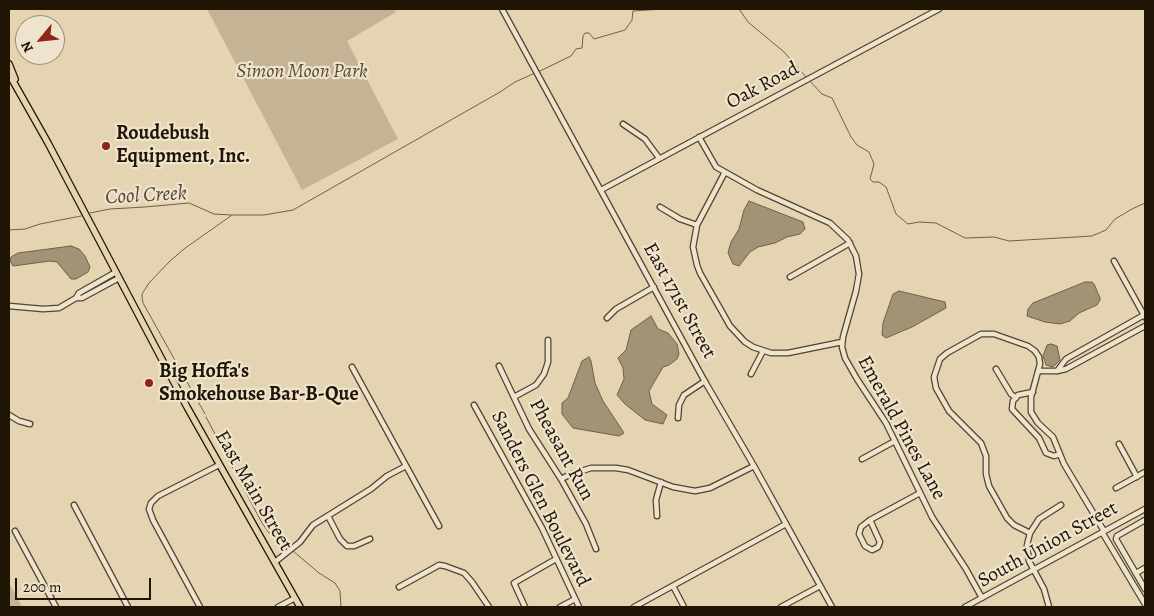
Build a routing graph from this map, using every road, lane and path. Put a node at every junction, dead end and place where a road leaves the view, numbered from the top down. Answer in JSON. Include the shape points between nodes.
{"nodes":[{"id":1,"x":502,"y":9,"type":"edge"},
{"id":2,"x":939,"y":9,"type":"edge"},
{"id":3,"x":9,"y":64,"type":"edge"},
{"id":4,"x":9,"y":74,"type":"edge"},
{"id":5,"x":19,"y":90,"type":"junction"},
{"id":6,"x":623,"y":124,"type":"dead end"},
{"id":7,"x":699,"y":137,"type":"junction"},
{"id":8,"x":659,"y":158,"type":"junction"},
{"id":9,"x":725,"y":172,"type":"junction"},
{"id":10,"x":601,"y":190,"type":"junction"},
{"id":11,"x":660,"y":208,"type":"dead end"},
{"id":12,"x":697,"y":225,"type":"junction"},
{"id":13,"x":850,"y":243,"type":"junction"},
{"id":14,"x":1114,"y":261,"type":"dead end"},
{"id":15,"x":117,"y":275,"type":"junction"},
{"id":16,"x":790,"y":277,"type":"dead end"},
{"id":17,"x":654,"y":287,"type":"junction"},
{"id":18,"x":9,"y":306,"type":"edge"},
{"id":19,"x":1145,"y":316,"type":"edge"},
{"id":20,"x":607,"y":318,"type":"dead end"},
{"id":21,"x":1145,"y":326,"type":"edge"},
{"id":22,"x":548,"y":340,"type":"dead end"},
{"id":23,"x":842,"y":342,"type":"junction"},
{"id":24,"x":763,"y":351,"type":"junction"},
{"id":25,"x":499,"y":366,"type":"dead end"},
{"id":26,"x":352,"y":367,"type":"dead end"},
{"id":27,"x":996,"y":369,"type":"dead end"},
{"id":28,"x":1038,"y":371,"type":"junction"},
{"id":29,"x":1057,"y":371,"type":"junction"},
{"id":30,"x":751,"y":374,"type":"dead end"},
{"id":31,"x":705,"y":381,"type":"junction"},
{"id":32,"x":1032,"y":392,"type":"junction"},
{"id":33,"x":514,"y":397,"type":"junction"},
{"id":34,"x":1016,"y":398,"type":"junction"},
{"id":35,"x":474,"y":405,"type":"dead end"},
{"id":36,"x":9,"y":415,"type":"edge"},
{"id":37,"x":678,"y":418,"type":"dead end"},
{"id":38,"x":30,"y":424,"type":"dead end"},
{"id":39,"x":895,"y":441,"type":"junction"},
{"id":40,"x":1119,"y":444,"type":"dead end"},
{"id":41,"x":1060,"y":454,"type":"junction"},
{"id":42,"x":862,"y":458,"type":"dead end"},
{"id":43,"x":218,"y":464,"type":"junction"},
{"id":44,"x":406,"y":466,"type":"junction"},
{"id":45,"x":754,"y":466,"type":"junction"},
{"id":46,"x":1145,"y":472,"type":"edge"},
{"id":47,"x":1137,"y":477,"type":"junction"},
{"id":48,"x":561,"y":480,"type":"junction"},
{"id":49,"x":660,"y":482,"type":"junction"},
{"id":50,"x":1116,"y":488,"type":"dead end"},
{"id":51,"x":920,"y":493,"type":"junction"},
{"id":52,"x":74,"y":505,"type":"dead end"},
{"id":53,"x":1061,"y":505,"type":"dead end"},
{"id":54,"x":1145,"y":509,"type":"edge"},
{"id":55,"x":328,"y":516,"type":"junction"},
{"id":56,"x":657,"y":516,"type":"dead end"},
{"id":57,"x":870,"y":520,"type":"junction"},
{"id":58,"x":1145,"y":520,"type":"edge"},
{"id":59,"x":786,"y":524,"type":"junction"},
{"id":60,"x":439,"y":526,"type":"dead end"},
{"id":61,"x":15,"y":531,"type":"dead end"},
{"id":62,"x":1103,"y":532,"type":"junction"},
{"id":63,"x":1030,"y":533,"type":"junction"},
{"id":64,"x":370,"y":539,"type":"dead end"},
{"id":65,"x":596,"y":549,"type":"dead end"},
{"id":66,"x":556,"y":559,"type":"junction"},
{"id":67,"x":274,"y":562,"type":"junction"},
{"id":68,"x":1145,"y":568,"type":"edge"},
{"id":69,"x":1034,"y":570,"type":"junction"},
{"id":70,"x":1136,"y":573,"type":"junction"},
{"id":71,"x":673,"y":586,"type":"junction"},
{"id":72,"x":820,"y":586,"type":"junction"},
{"id":73,"x":399,"y":587,"type":"dead end"},
{"id":74,"x":1145,"y":589,"type":"edge"},
{"id":75,"x":295,"y":598,"type":"junction"},
{"id":76,"x":982,"y":598,"type":"junction"},
{"id":77,"x":575,"y":599,"type":"junction"},
{"id":78,"x":1145,"y":604,"type":"edge"},
{"id":79,"x":56,"y":607,"type":"edge"},
{"id":80,"x":128,"y":607,"type":"edge"},
{"id":81,"x":200,"y":607,"type":"edge"},
{"id":82,"x":278,"y":607,"type":"edge"},
{"id":83,"x":300,"y":607,"type":"edge"},
{"id":84,"x":490,"y":607,"type":"edge"},
{"id":85,"x":525,"y":607,"type":"edge"},
{"id":86,"x":560,"y":607,"type":"edge"},
{"id":87,"x":579,"y":607,"type":"edge"},
{"id":88,"x":634,"y":607,"type":"edge"},
{"id":89,"x":684,"y":607,"type":"edge"},
{"id":90,"x":781,"y":607,"type":"edge"},
{"id":91,"x":832,"y":607,"type":"edge"},
{"id":92,"x":965,"y":607,"type":"edge"},
{"id":93,"x":1049,"y":607,"type":"edge"}],
"edges":[{"from":1,"to":10,"type":"street","name":"East 171st Street"},
{"from":2,"to":7,"type":"street","name":"Oak Road"},
{"from":3,"to":5,"type":"main road"},
{"from":4,"to":5,"type":"main road"},
{"from":5,"to":15,"type":"main road","name":"East Main Street"},
{"from":6,"to":8,"type":"street","via":[[644,139]]},
{"from":7,"to":8,"type":"street","name":"Oak Road"},
{"from":7,"to":9,"type":"street","name":"Emerald Pines Lane","via":[[712,162]]},
{"from":8,"to":10,"type":"street","name":"Oak Road"},
{"from":9,"to":12,"type":"street"},
{"from":9,"to":13,"type":"street","name":"Emerald Pines Lane","via":[[830,223]]},
{"from":10,"to":17,"type":"street","name":"East 171st Street"},
{"from":11,"to":12,"type":"street"},
{"from":12,"to":24,"type":"street","via":[[693,248],[700,273],[733,331]]},
{"from":13,"to":16,"type":"street"},
{"from":13,"to":23,"type":"street","name":"Emerald Pines Lane","via":[[858,265],[858,282]]},
{"from":14,"to":19,"type":"street"},
{"from":15,"to":18,"type":"street","via":[[82,298],[59,308]]},
{"from":15,"to":43,"type":"main road","name":"East Main Street"},
{"from":17,"to":20,"type":"street","via":[[616,309]]},
{"from":17,"to":31,"type":"street","name":"East 171st Street"},
{"from":19,"to":29,"type":"street","via":[[1066,359]]},
{"from":21,"to":29,"type":"street"},
{"from":22,"to":33,"type":"street","via":[[548,362],[544,374],[536,385]]},
{"from":23,"to":24,"type":"street","via":[[788,353]]},
{"from":23,"to":39,"type":"street","name":"Emerald Pines Lane","via":[[849,366]]},
{"from":24,"to":30,"type":"street"},
{"from":25,"to":33,"type":"street","name":"Pheasant Run"},
{"from":26,"to":44,"type":"street"},
{"from":27,"to":34,"type":"street"},
{"from":28,"to":29,"type":"street"},
{"from":28,"to":32,"type":"street"},
{"from":28,"to":63,"type":"street","via":[[1039,357],[1035,351],[985,333],[940,359],[934,382],[949,411],[981,443],[986,456],[987,479],[1004,513],[1014,525]]},
{"from":31,"to":37,"type":"street","via":[[684,395]]},
{"from":31,"to":45,"type":"street","name":"East 171st Street"},
{"from":32,"to":34,"type":"street","via":[[1022,393]]},
{"from":32,"to":41,"type":"street","via":[[1032,412],[1053,437]]},
{"from":33,"to":48,"type":"street","name":"Pheasant Run"},
{"from":34,"to":41,"type":"street","via":[[1012,409],[1039,438],[1046,453]]},
{"from":35,"to":66,"type":"street","name":"Sanders Glen Boulevard"},
{"from":36,"to":38,"type":"street"},
{"from":39,"to":42,"type":"street"},
{"from":39,"to":51,"type":"street","name":"Emerald Pines Lane"},
{"from":40,"to":47,"type":"street"},
{"from":41,"to":62,"type":"street"},
{"from":43,"to":67,"type":"main road","name":"East Main Street"},
{"from":43,"to":81,"type":"street","via":[[158,496],[150,503],[149,509]]},
{"from":44,"to":55,"type":"street"},
{"from":44,"to":60,"type":"street"},
{"from":45,"to":49,"type":"street","via":[[702,490],[681,489]]},
{"from":45,"to":59,"type":"street","name":"East 171st Street"},
{"from":46,"to":47,"type":"street"},
{"from":47,"to":50,"type":"street"},
{"from":48,"to":49,"type":"street","via":[[584,470],[606,467],[628,470]]},
{"from":48,"to":65,"type":"street","name":"Pheasant Run"},
{"from":49,"to":56,"type":"street"},
{"from":51,"to":57,"type":"street"},
{"from":51,"to":76,"type":"street","name":"Emerald Pines Lane"},
{"from":52,"to":80,"type":"street"},
{"from":53,"to":63,"type":"street","via":[[1039,519]]},
{"from":54,"to":62,"type":"street","name":"South Union Street"},
{"from":55,"to":64,"type":"street","via":[[347,546]]},
{"from":55,"to":67,"type":"street","via":[[313,525],[292,550]]},
{"from":57,"to":57,"type":"street","via":[[861,527],[859,534],[865,546],[872,550],[878,547],[880,539]]},
{"from":58,"to":70,"type":"street","name":"South Union Street","via":[[1116,539]]},
{"from":59,"to":71,"type":"street"},
{"from":59,"to":72,"type":"street","name":"East 171st Street"},
{"from":61,"to":79,"type":"street"},
{"from":62,"to":69,"type":"street","name":"South Union Street"},
{"from":62,"to":78,"type":"street"},
{"from":63,"to":69,"type":"street","via":[[1026,550]]},
{"from":66,"to":77,"type":"street","name":"Sanders Glen Boulevard"},
{"from":66,"to":85,"type":"street","via":[[514,583]]},
{"from":67,"to":75,"type":"main road","name":"East Main Street"},
{"from":68,"to":70,"type":"street"},
{"from":69,"to":76,"type":"street","name":"South Union Street"},
{"from":69,"to":93,"type":"street","via":[[1044,588]]},
{"from":70,"to":74,"type":"street"},
{"from":71,"to":88,"type":"street"},
{"from":71,"to":89,"type":"street"},
{"from":72,"to":90,"type":"street"},
{"from":72,"to":91,"type":"street","name":"East 171st Street"},
{"from":73,"to":84,"type":"street","via":[[432,568],[445,566],[464,573]]},
{"from":75,"to":82,"type":"street"},
{"from":75,"to":83,"type":"main road","name":"East Main Street"},
{"from":76,"to":92,"type":"street","name":"South Union Street"},
{"from":77,"to":86,"type":"street"},
{"from":77,"to":87,"type":"street","name":"Sanders Glen Boulevard"}]}
